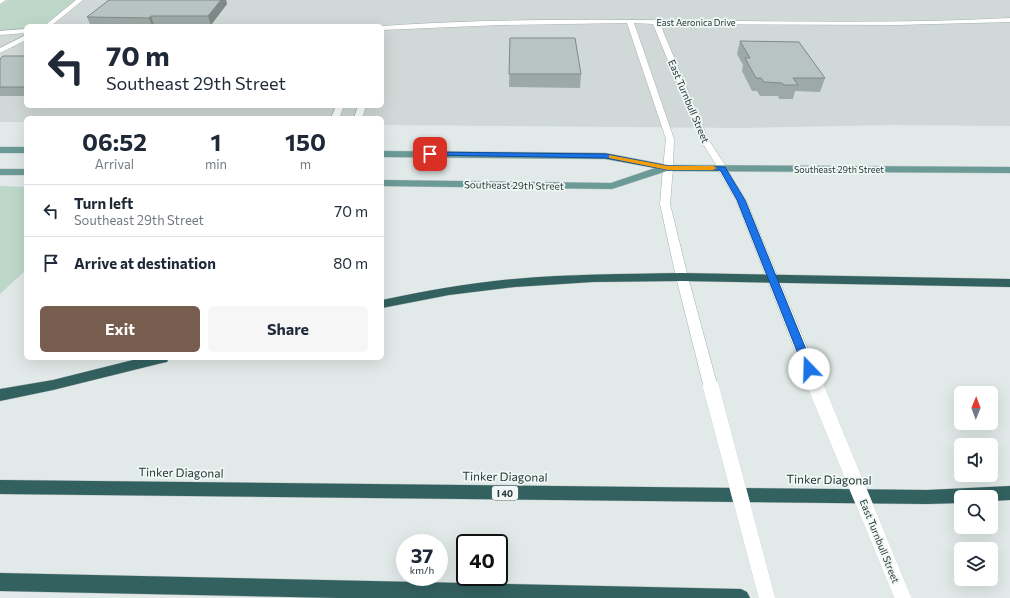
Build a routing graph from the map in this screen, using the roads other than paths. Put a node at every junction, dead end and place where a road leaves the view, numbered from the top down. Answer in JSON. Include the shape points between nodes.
{"nodes":[{"id":1,"x":80,"y":0,"type":"edge"},
{"id":2,"x":1010,"y":20,"type":"edge"},
{"id":3,"x":630,"y":22,"type":"junction"},
{"id":4,"x":656,"y":22,"type":"junction"},
{"id":5,"x":50,"y":24,"type":"edge"},
{"id":6,"x":384,"y":28,"type":"edge"},
{"id":7,"x":24,"y":31,"type":"edge"},
{"id":8,"x":0,"y":33,"type":"edge"},
{"id":9,"x":24,"y":38,"type":"edge"},
{"id":10,"x":0,"y":46,"type":"edge"},
{"id":11,"x":10,"y":46,"type":"junction"},
{"id":12,"x":24,"y":46,"type":"edge"},
{"id":13,"x":0,"y":51,"type":"edge"},
{"id":14,"x":0,"y":150,"type":"edge"},
{"id":15,"x":24,"y":150,"type":"edge"},
{"id":16,"x":384,"y":154,"type":"edge"},
{"id":17,"x":668,"y":168,"type":"junction"},
{"id":18,"x":722,"y":168,"type":"junction"},
{"id":19,"x":1010,"y":170,"type":"edge"},
{"id":20,"x":0,"y":172,"type":"edge"},
{"id":21,"x":24,"y":172,"type":"edge"},
{"id":22,"x":384,"y":183,"type":"edge"},
{"id":23,"x":682,"y":277,"type":"junction"},
{"id":24,"x":774,"y":278,"type":"junction"},
{"id":25,"x":1010,"y":283,"type":"edge"},
{"id":26,"x":384,"y":304,"type":"edge"},
{"id":27,"x":154,"y":360,"type":"edge"},
{"id":28,"x":0,"y":395,"type":"edge"},
{"id":29,"x":0,"y":487,"type":"edge"},
{"id":30,"x":1010,"y":493,"type":"edge"},
{"id":31,"x":0,"y":582,"type":"edge"},
{"id":32,"x":741,"y":598,"type":"edge"},
{"id":33,"x":768,"y":598,"type":"edge"},
{"id":34,"x":903,"y":598,"type":"edge"}],
"edges":[{"from":1,"to":5,"type":"street"},
{"from":2,"to":4,"type":"street","name":"East Aeronica Drive","via":[[925,23]]},
{"from":3,"to":4,"type":"street","name":"East Aeronica Drive"},
{"from":3,"to":6,"type":"street","name":"East Aeronica Drive","via":[[496,23]]},
{"from":3,"to":17,"type":"street","via":[[670,139]]},
{"from":4,"to":18,"type":"street","name":"East Turnbull Street","via":[[704,139]]},
{"from":7,"to":8,"type":"street"},
{"from":9,"to":11,"type":"street"},
{"from":10,"to":11,"type":"street"},
{"from":11,"to":12,"type":"street"},
{"from":11,"to":13,"type":"street"},
{"from":14,"to":15,"type":"main road"},
{"from":16,"to":17,"type":"main road","name":"Southeast 29th Street","via":[[606,156]]},
{"from":17,"to":18,"type":"main road","name":"Southeast 29th Street"},
{"from":17,"to":22,"type":"main road","name":"Southeast 29th Street","via":[[612,186]]},
{"from":17,"to":23,"type":"street","via":[[664,204]]},
{"from":18,"to":19,"type":"main road","name":"Southeast 29th Street"},
{"from":18,"to":24,"type":"street","name":"East Turnbull Street","via":[[741,200]]},
{"from":20,"to":21,"type":"main road"},
{"from":23,"to":24,"type":"highway"},
{"from":23,"to":26,"type":"highway","via":[[593,278],[515,283],[449,291]]},
{"from":23,"to":33,"type":"street","bridge":true},
{"from":24,"to":25,"type":"highway"},
{"from":24,"to":34,"type":"street","name":"East Turnbull Street","bridge":true},
{"from":27,"to":28,"type":"highway","via":[[53,385]]},
{"from":29,"to":30,"type":"highway","name":"Tinker Diagonal","number":"I 40","via":[[927,497]]},
{"from":31,"to":32,"type":"highway"}]}
